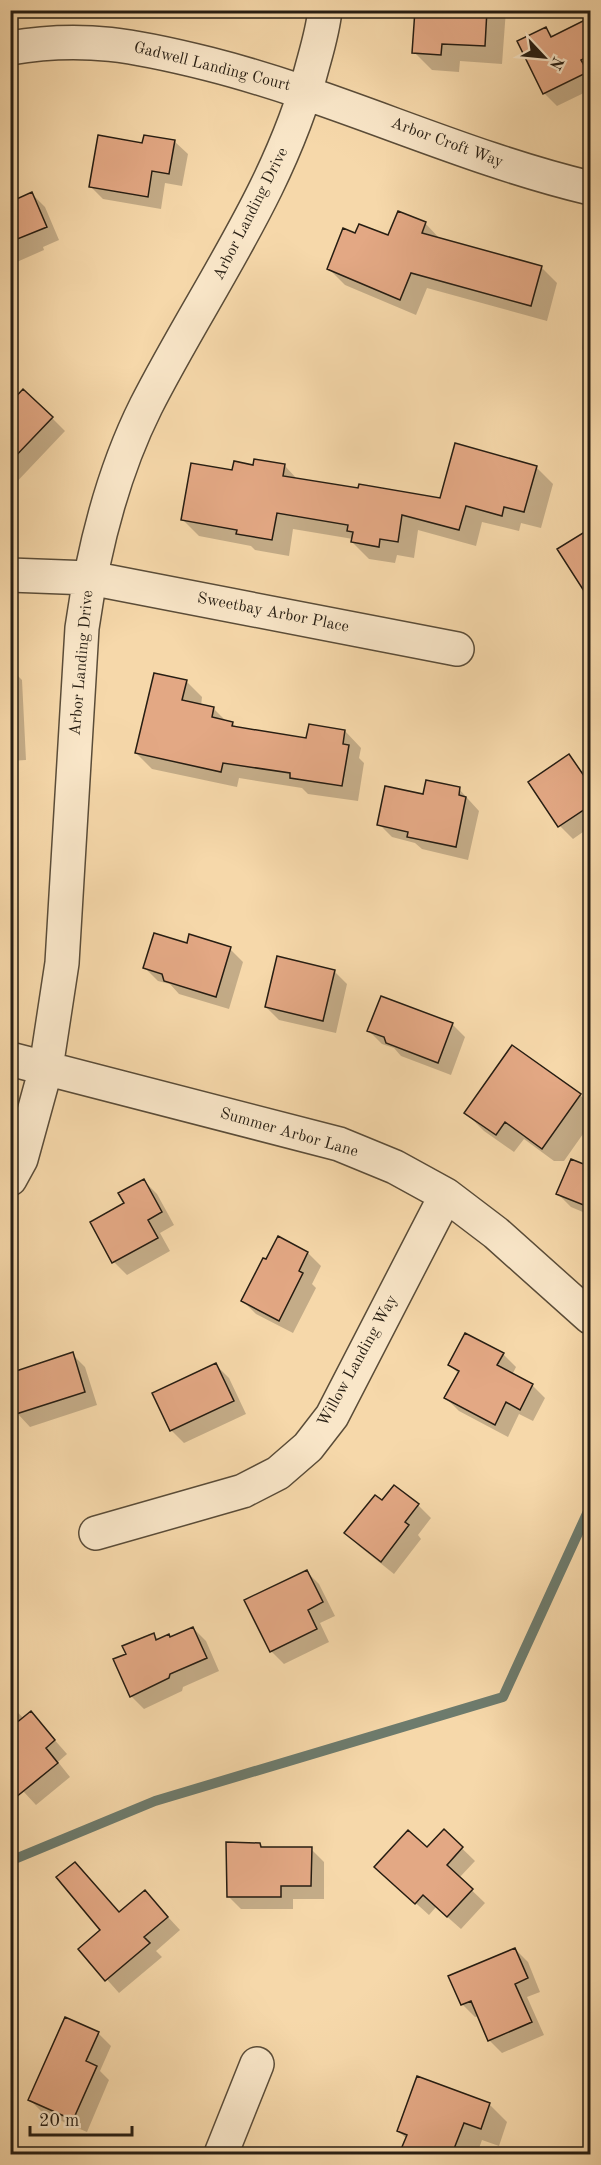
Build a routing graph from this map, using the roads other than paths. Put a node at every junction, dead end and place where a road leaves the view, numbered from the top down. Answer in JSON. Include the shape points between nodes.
{"nodes":[{"id":1,"x":325,"y":10,"type":"edge"},
{"id":2,"x":10,"y":48,"type":"edge"},
{"id":3,"x":306,"y":92,"type":"junction"},
{"id":4,"x":591,"y":188,"type":"edge"},
{"id":5,"x":10,"y":575,"type":"edge"},
{"id":6,"x":90,"y":578,"type":"junction"},
{"id":7,"x":457,"y":649,"type":"dead end"},
{"id":8,"x":10,"y":1059,"type":"edge"},
{"id":9,"x":46,"y":1068,"type":"junction"},
{"id":10,"x":10,"y":1179,"type":"edge"},
{"id":11,"x":446,"y":1195,"type":"junction"},
{"id":12,"x":591,"y":1317,"type":"edge"},
{"id":13,"x":96,"y":1533,"type":"dead end"},
{"id":14,"x":257,"y":2064,"type":"dead end"},
{"id":15,"x":221,"y":2154,"type":"edge"}],
"edges":[{"from":1,"to":3,"type":"street","name":"Arbor Landing Drive"},
{"from":2,"to":3,"type":"street","name":"Gadwell Landing Court","via":[[94,42],[148,49]]},
{"from":3,"to":4,"type":"street","name":"Arbor Croft Way","via":[[531,173]]},
{"from":3,"to":6,"type":"street","name":"Arbor Landing Drive","via":[[284,152],[258,206],[146,407],[118,473],[100,528]]},
{"from":5,"to":6,"type":"street","name":"Sweetbay Arbor Place"},
{"from":6,"to":7,"type":"street","name":"Sweetbay Arbor Place"},
{"from":6,"to":9,"type":"street","name":"Arbor Landing Drive","via":[[82,628],[62,963]]},
{"from":8,"to":9,"type":"street","name":"Summer Arbor Lane"},
{"from":9,"to":10,"type":"street","name":"Arbor Landing Drive","via":[[21,1159]]},
{"from":9,"to":11,"type":"street","name":"Summer Arbor Lane","via":[[339,1144],[395,1167]]},
{"from":11,"to":12,"type":"street","name":"Summer Arbor Lane","via":[[496,1233]]},
{"from":11,"to":13,"type":"street","name":"Willow Landing Way","via":[[332,1416],[308,1447],[278,1473],[243,1491]]},
{"from":14,"to":15,"type":"street"}]}
